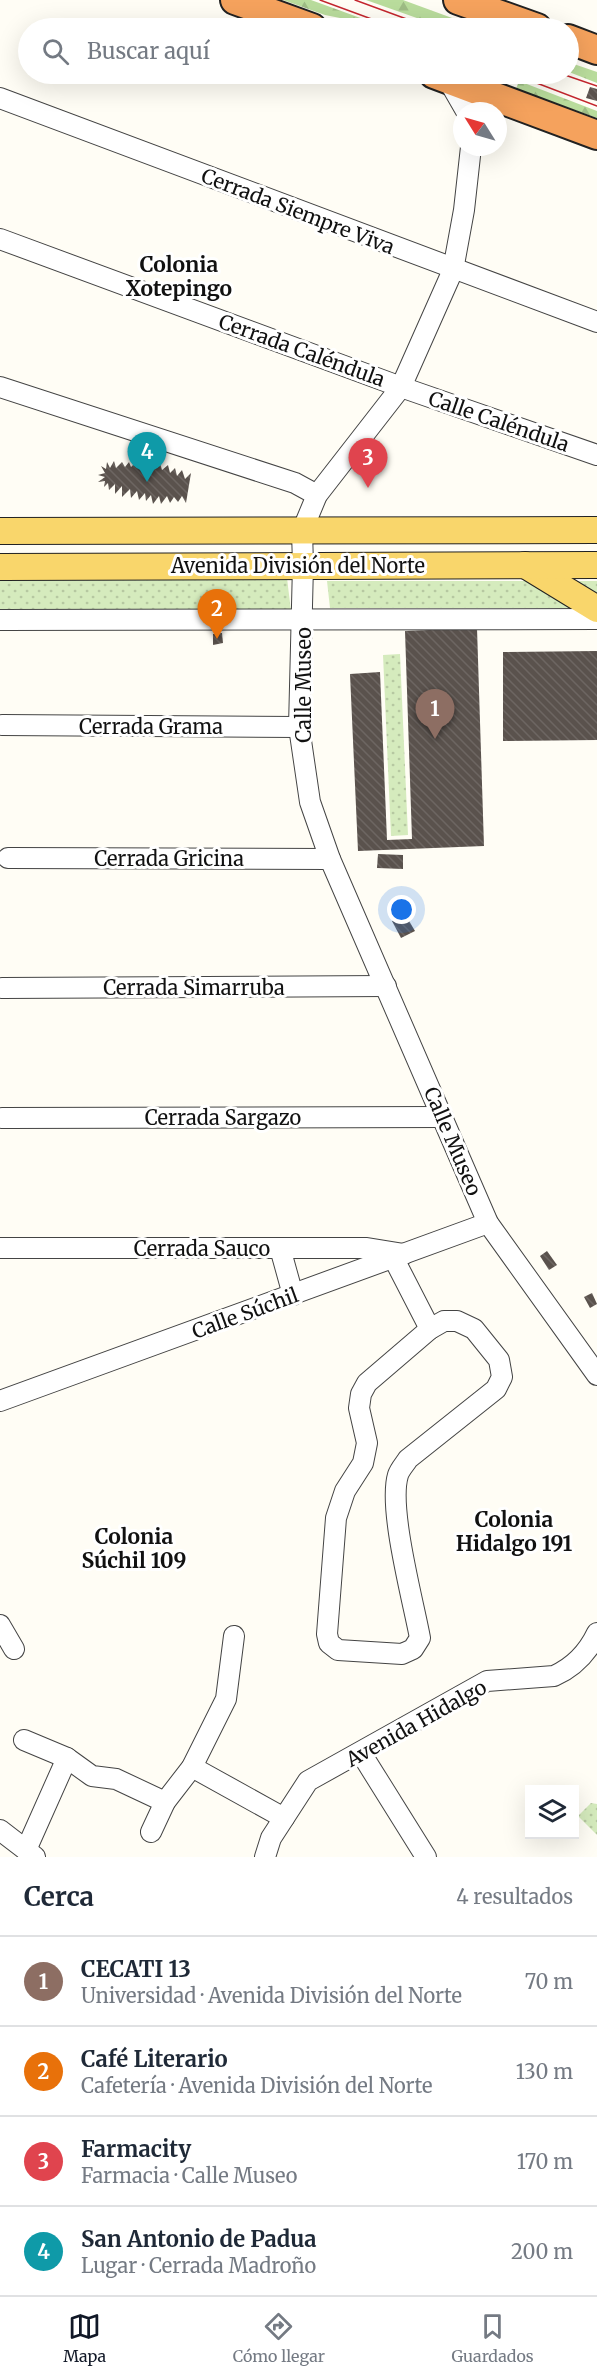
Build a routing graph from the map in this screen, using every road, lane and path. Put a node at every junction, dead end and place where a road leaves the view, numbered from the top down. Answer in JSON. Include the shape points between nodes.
{"nodes":[{"id":1,"x":235,"y":0,"type":"edge"},
{"id":2,"x":458,"y":0,"type":"edge"},
{"id":3,"x":494,"y":6,"type":"edge"},
{"id":4,"x":284,"y":18,"type":"edge"},
{"id":5,"x":517,"y":18,"type":"edge"},
{"id":6,"x":579,"y":43,"type":"edge"},
{"id":7,"x":597,"y":50,"type":"edge"},
{"id":8,"x":446,"y":84,"type":"edge"},
{"id":9,"x":461,"y":84,"type":"edge"},
{"id":10,"x":0,"y":98,"type":"edge"},
{"id":11,"x":459,"y":102,"type":"edge"},
{"id":12,"x":597,"y":135,"type":"edge"},
{"id":13,"x":470,"y":156,"type":"edge"},
{"id":14,"x":0,"y":238,"type":"edge"},
{"id":15,"x":453,"y":270,"type":"junction"},
{"id":16,"x":597,"y":322,"type":"edge"},
{"id":17,"x":0,"y":387,"type":"edge"},
{"id":18,"x":401,"y":387,"type":"junction"},
{"id":19,"x":597,"y":455,"type":"edge"},
{"id":20,"x":317,"y":495,"type":"junction"},
{"id":21,"x":597,"y":530,"type":"edge"},
{"id":22,"x":0,"y":531,"type":"edge"},
{"id":23,"x":302,"y":531,"type":"junction"},
{"id":24,"x":303,"y":565,"type":"junction"},
{"id":25,"x":524,"y":565,"type":"junction"},
{"id":26,"x":597,"y":565,"type":"edge"},
{"id":27,"x":0,"y":567,"type":"edge"},
{"id":28,"x":597,"y":609,"type":"edge"},
{"id":29,"x":302,"y":619,"type":"junction"},
{"id":30,"x":597,"y":619,"type":"edge"},
{"id":31,"x":0,"y":620,"type":"edge"},
{"id":32,"x":2,"y":725,"type":"dead end"},
{"id":33,"x":299,"y":727,"type":"junction"},
{"id":34,"x":8,"y":858,"type":"dead end"},
{"id":35,"x":330,"y":859,"type":"junction"},
{"id":36,"x":386,"y":986,"type":"junction"},
{"id":37,"x":2,"y":988,"type":"dead end"},
{"id":38,"x":443,"y":1117,"type":"junction"},
{"id":39,"x":2,"y":1118,"type":"dead end"},
{"id":40,"x":488,"y":1223,"type":"junction"},
{"id":41,"x":0,"y":1248,"type":"edge"},
{"id":42,"x":280,"y":1248,"type":"junction"},
{"id":43,"x":399,"y":1257,"type":"junction"},
{"id":44,"x":293,"y":1295,"type":"junction"},
{"id":45,"x":430,"y":1329,"type":"junction"},
{"id":46,"x":597,"y":1375,"type":"edge"},
{"id":47,"x":0,"y":1401,"type":"edge"},
{"id":48,"x":0,"y":1625,"type":"edge"},
{"id":49,"x":597,"y":1633,"type":"edge"},
{"id":50,"x":234,"y":1636,"type":"dead end"},
{"id":51,"x":14,"y":1649,"type":"dead end"},
{"id":52,"x":24,"y":1740,"type":"dead end"},
{"id":53,"x":362,"y":1752,"type":"junction"},
{"id":54,"x":67,"y":1758,"type":"junction"},
{"id":55,"x":192,"y":1767,"type":"junction"},
{"id":56,"x":165,"y":1802,"type":"junction"},
{"id":57,"x":284,"y":1818,"type":"junction"},
{"id":58,"x":0,"y":1830,"type":"edge"},
{"id":59,"x":151,"y":1832,"type":"dead end"},
{"id":60,"x":31,"y":1855,"type":"edge"},
{"id":61,"x":265,"y":1857,"type":"edge"},
{"id":62,"x":426,"y":1857,"type":"edge"}],
"edges":[{"from":1,"to":4,"type":"highway"},
{"from":2,"to":3,"type":"highway"},
{"from":3,"to":5,"type":"highway"},
{"from":6,"to":7,"type":"highway"},
{"from":8,"to":11,"type":"street"},
{"from":9,"to":12,"type":"highway"},
{"from":10,"to":15,"type":"street","name":"Cerrada Siempre Viva"},
{"from":13,"to":15,"type":"street","name":"Calle Museo"},
{"from":14,"to":18,"type":"street","name":"Cerrada Caléndula"},
{"from":15,"to":16,"type":"street","name":"Cerrada Siempre Viva"},
{"from":15,"to":18,"type":"street","name":"Calle Museo"},
{"from":17,"to":20,"type":"street","via":[[295,483]]},
{"from":18,"to":19,"type":"street","name":"Calle Caléndula"},
{"from":18,"to":20,"type":"street","name":"Calle Museo"},
{"from":20,"to":23,"type":"street","name":"Calle Museo"},
{"from":21,"to":23,"type":"main road","name":"Avenida División del Norte"},
{"from":22,"to":23,"type":"main road","name":"Avenida División del Norte"},
{"from":23,"to":24,"type":"street","name":"Calle Museo"},
{"from":24,"to":25,"type":"main road","name":"Avenida División del Norte"},
{"from":24,"to":27,"type":"main road","name":"Avenida División del Norte"},
{"from":24,"to":29,"type":"street","name":"Calle Museo"},
{"from":25,"to":26,"type":"main road","name":"Avenida División del Norte"},
{"from":25,"to":28,"type":"main road"},
{"from":29,"to":30,"type":"street"},
{"from":29,"to":31,"type":"street"},
{"from":29,"to":33,"type":"street","name":"Calle Museo"},
{"from":32,"to":33,"type":"street","name":"Cerrada Grama"},
{"from":33,"to":35,"type":"street","name":"Calle Museo","via":[[310,802]]},
{"from":34,"to":35,"type":"street","name":"Cerrada Gricina"},
{"from":35,"to":36,"type":"street","name":"Calle Museo"},
{"from":36,"to":37,"type":"street","name":"Cerrada Simarruba"},
{"from":36,"to":38,"type":"street","name":"Calle Museo"},
{"from":38,"to":39,"type":"street","name":"Cerrada Sargazo"},
{"from":38,"to":40,"type":"street","name":"Calle Museo"},
{"from":40,"to":43,"type":"street","name":"Calle Súchil"},
{"from":40,"to":46,"type":"street","name":"Calle Museo"},
{"from":41,"to":42,"type":"street","name":"Cerrada Sauco"},
{"from":42,"to":43,"type":"street","name":"Cerrada Sauco","via":[[367,1248]]},
{"from":42,"to":44,"type":"street"},
{"from":43,"to":44,"type":"street","name":"Calle Súchil"},
{"from":43,"to":45,"type":"street"},
{"from":44,"to":47,"type":"street","name":"Calle Súchil"},
{"from":45,"to":45,"type":"street","via":[[367,1383],[361,1394],[359,1408],[366,1443],[363,1463],[345,1491],[336,1518],[327,1634],[338,1650],[402,1654],[420,1638],[398,1520],[399,1473],[408,1459],[496,1389],[502,1377],[499,1360],[474,1329],[457,1321],[444,1321]]},
{"from":48,"to":51,"type":"street"},
{"from":49,"to":53,"type":"street","name":"Avenida Hidalgo","via":[[576,1663],[560,1674],[487,1681]]},
{"from":50,"to":55,"type":"street","via":[[226,1700]]},
{"from":52,"to":54,"type":"street"},
{"from":53,"to":57,"type":"street","name":"Avenida Hidalgo","via":[[308,1781]]},
{"from":53,"to":62,"type":"street"},
{"from":54,"to":56,"type":"street","via":[[92,1776],[116,1779]]},
{"from":54,"to":60,"type":"street"},
{"from":55,"to":56,"type":"street"},
{"from":55,"to":57,"type":"street"},
{"from":56,"to":59,"type":"street"},
{"from":57,"to":61,"type":"street","name":"Avenida Hidalgo","via":[[270,1838]]},
{"from":58,"to":60,"type":"street"}]}
